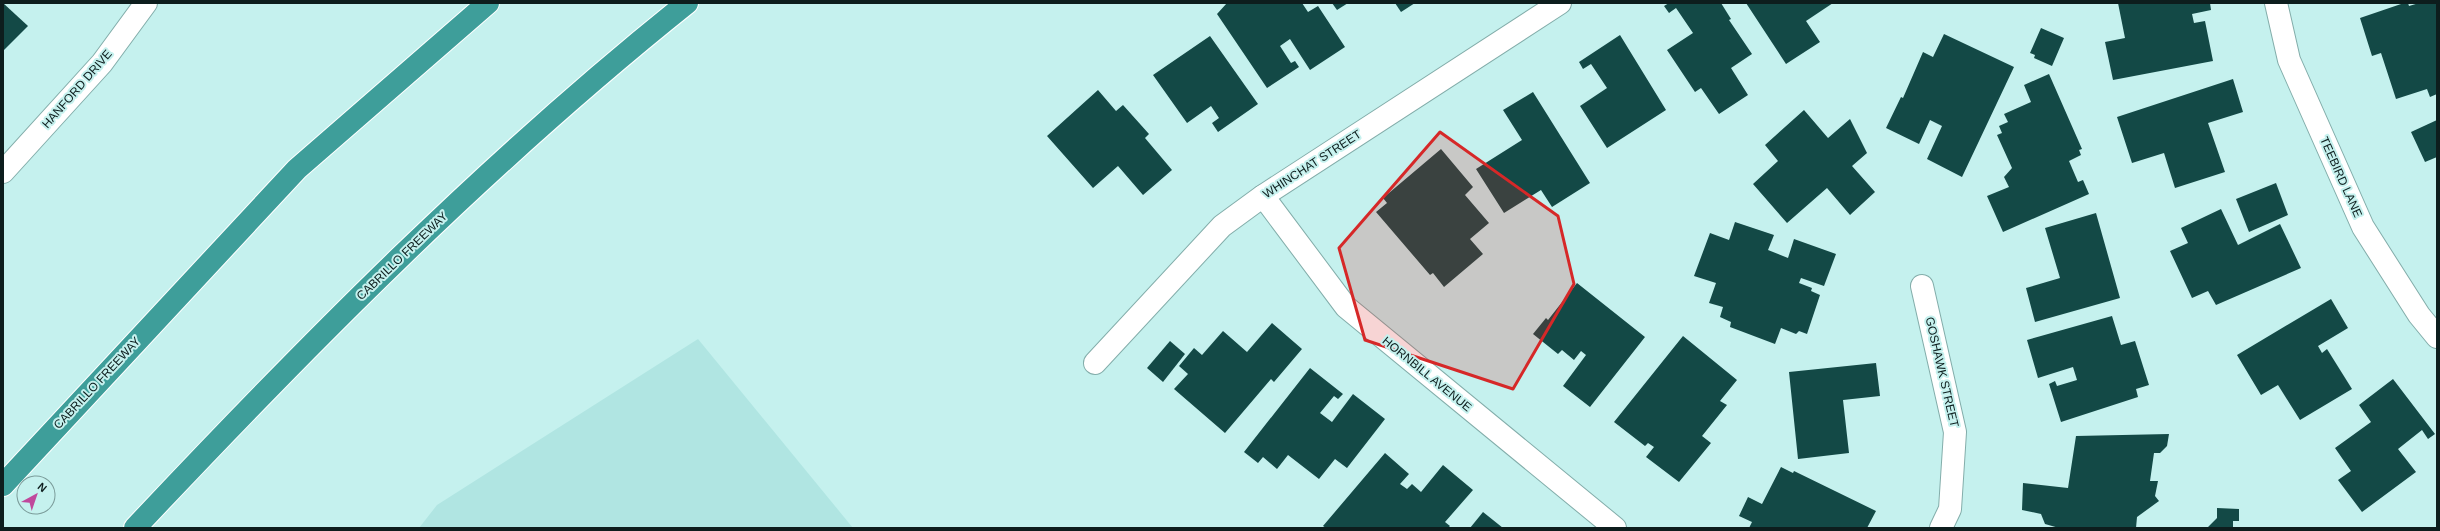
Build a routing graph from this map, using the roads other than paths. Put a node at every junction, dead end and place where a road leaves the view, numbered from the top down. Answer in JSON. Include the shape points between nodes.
{"nodes":[{"id":1,"x":146,"y":3,"type":"edge"},
{"id":2,"x":488,"y":3,"type":"edge"},
{"id":3,"x":687,"y":3,"type":"edge"},
{"id":4,"x":1560,"y":3,"type":"edge"},
{"id":5,"x":2276,"y":3,"type":"edge"},
{"id":6,"x":3,"y":172,"type":"edge"},
{"id":7,"x":1263,"y":196,"type":"junction"},
{"id":8,"x":1922,"y":286,"type":"dead end"},
{"id":9,"x":2437,"y":337,"type":"edge"},
{"id":10,"x":1095,"y":363,"type":"dead end"},
{"id":11,"x":3,"y":485,"type":"edge"},
{"id":12,"x":135,"y":528,"type":"edge"},
{"id":13,"x":1615,"y":528,"type":"edge"},
{"id":14,"x":1941,"y":528,"type":"edge"}],
"edges":[{"from":1,"to":6,"type":"street","name":"HANFORD DRIVE","via":[[102,64]]},
{"from":2,"to":11,"type":"highway","name":"CABRILLO FREEWAY","via":[[297,169]]},
{"from":3,"to":12,"type":"highway","name":"CABRILLO FREEWAY","via":[[540,127],[412,244],[271,384]]},
{"from":4,"to":7,"type":"street","name":"WHINCHAT STREET"},
{"from":5,"to":9,"type":"street","name":"TEEBIRD LANE","via":[[2289,60],[2364,227],[2418,315]]},
{"from":7,"to":10,"type":"street","name":"WHINCHAT STREET","via":[[1222,226]]},
{"from":7,"to":13,"type":"street","name":"HORNBILL AVENUE","via":[[1346,307]]},
{"from":8,"to":14,"type":"street","name":"GOSHAWK STREET","via":[[1956,432],[1950,509]]}]}
